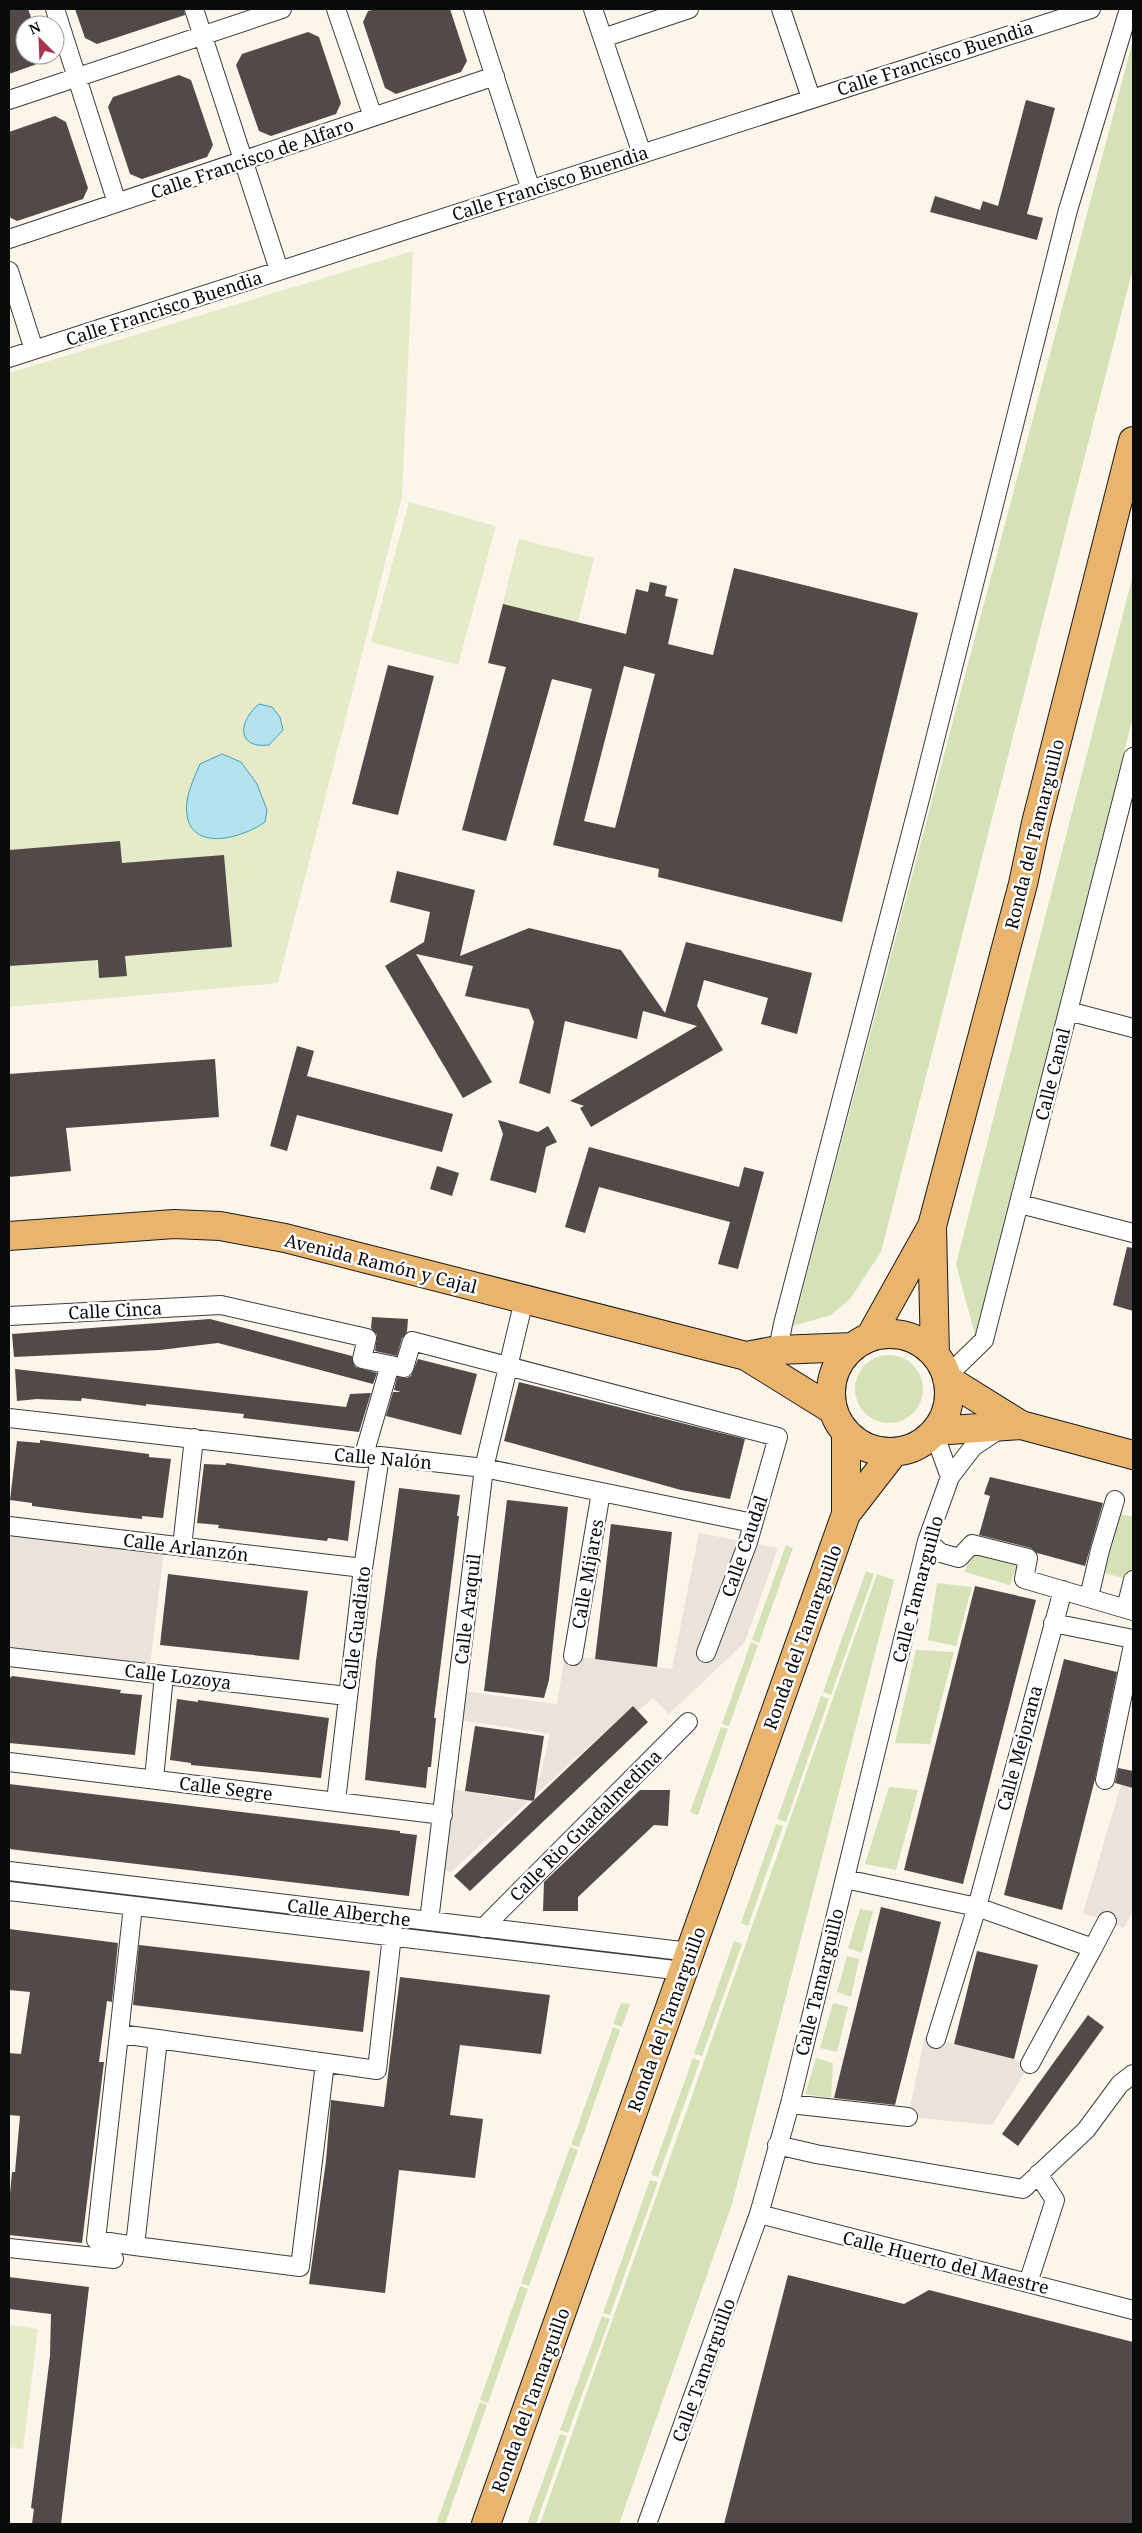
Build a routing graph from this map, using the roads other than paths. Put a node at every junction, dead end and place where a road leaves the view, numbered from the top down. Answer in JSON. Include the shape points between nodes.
{"nodes":[{"id":1,"x":55,"y":9,"type":"edge"},
{"id":2,"x":194,"y":9,"type":"edge"},
{"id":3,"x":282,"y":9,"type":"edge"},
{"id":4,"x":336,"y":9,"type":"edge"},
{"id":5,"x":473,"y":9,"type":"edge"},
{"id":6,"x":594,"y":9,"type":"edge"},
{"id":7,"x":690,"y":9,"type":"edge"},
{"id":8,"x":781,"y":9,"type":"edge"},
{"id":9,"x":1091,"y":9,"type":"edge"},
{"id":10,"x":1129,"y":9,"type":"edge"},
{"id":11,"x":203,"y":36,"type":"junction"},
{"id":12,"x":603,"y":38,"type":"junction"},
{"id":13,"x":494,"y":76,"type":"junction"},
{"id":14,"x":77,"y":78,"type":"junction"},
{"id":15,"x":811,"y":98,"type":"junction"},
{"id":16,"x":9,"y":100,"type":"edge"},
{"id":17,"x":373,"y":116,"type":"junction"},
{"id":18,"x":642,"y":154,"type":"junction"},
{"id":19,"x":244,"y":160,"type":"junction"},
{"id":20,"x":531,"y":190,"type":"junction"},
{"id":21,"x":117,"y":203,"type":"junction"},
{"id":22,"x":9,"y":240,"type":"edge"},
{"id":23,"x":280,"y":270,"type":"junction"},
{"id":24,"x":9,"y":271,"type":"edge"},
{"id":25,"x":34,"y":350,"type":"junction"},
{"id":26,"x":9,"y":358,"type":"edge"},
{"id":27,"x":1133,"y":441,"type":"edge"},
{"id":28,"x":1133,"y":757,"type":"edge"},
{"id":29,"x":1127,"y":804,"type":"edge"},
{"id":30,"x":1068,"y":1011,"type":"junction"},
{"id":31,"x":1133,"y":1028,"type":"edge"},
{"id":32,"x":1020,"y":1204,"type":"junction"},
{"id":33,"x":932,"y":1226,"type":"junction"},
{"id":34,"x":1133,"y":1233,"type":"edge"},
{"id":35,"x":9,"y":1236,"type":"edge"},
{"id":36,"x":524,"y":1300,"type":"junction"},
{"id":37,"x":9,"y":1316,"type":"edge"},
{"id":38,"x":861,"y":1342,"type":"junction"},
{"id":39,"x":778,"y":1350,"type":"junction"},
{"id":40,"x":746,"y":1356,"type":"junction"},
{"id":41,"x":390,"y":1365,"type":"junction"},
{"id":42,"x":509,"y":1366,"type":"junction"},
{"id":43,"x":943,"y":1370,"type":"junction"},
{"id":44,"x":833,"y":1410,"type":"junction"},
{"id":45,"x":9,"y":1418,"type":"edge"},
{"id":46,"x":1012,"y":1425,"type":"junction"},
{"id":47,"x":935,"y":1432,"type":"junction"},
{"id":48,"x":846,"y":1434,"type":"junction"},
{"id":49,"x":194,"y":1438,"type":"junction"},
{"id":50,"x":894,"y":1452,"type":"junction"},
{"id":51,"x":1133,"y":1455,"type":"edge"},
{"id":52,"x":372,"y":1457,"type":"junction"},
{"id":53,"x":484,"y":1468,"type":"junction"},
{"id":54,"x":950,"y":1477,"type":"junction"},
{"id":55,"x":601,"y":1492,"type":"junction"},
{"id":56,"x":1115,"y":1500,"type":"dead end"},
{"id":57,"x":846,"y":1514,"type":"junction"},
{"id":58,"x":753,"y":1523,"type":"junction"},
{"id":59,"x":9,"y":1526,"type":"edge"},
{"id":60,"x":927,"y":1541,"type":"junction"},
{"id":61,"x":182,"y":1547,"type":"junction"},
{"id":62,"x":363,"y":1568,"type":"junction"},
{"id":63,"x":1133,"y":1580,"type":"edge"},
{"id":64,"x":1063,"y":1590,"type":"junction"},
{"id":65,"x":1090,"y":1597,"type":"junction"},
{"id":66,"x":1130,"y":1610,"type":"edge"},
{"id":67,"x":1054,"y":1623,"type":"junction"},
{"id":68,"x":1133,"y":1639,"type":"edge"},
{"id":69,"x":1133,"y":1645,"type":"edge"},
{"id":70,"x":706,"y":1653,"type":"dead end"},
{"id":71,"x":573,"y":1656,"type":"dead end"},
{"id":72,"x":9,"y":1657,"type":"edge"},
{"id":73,"x":164,"y":1675,"type":"junction"},
{"id":74,"x":347,"y":1696,"type":"junction"},
{"id":75,"x":688,"y":1722,"type":"dead end"},
{"id":76,"x":9,"y":1762,"type":"edge"},
{"id":77,"x":154,"y":1779,"type":"junction"},
{"id":78,"x":1105,"y":1780,"type":"dead end"},
{"id":79,"x":336,"y":1801,"type":"junction"},
{"id":80,"x":443,"y":1815,"type":"junction"},
{"id":81,"x":9,"y":1871,"type":"edge"},
{"id":82,"x":845,"y":1879,"type":"junction"},
{"id":83,"x":9,"y":1891,"type":"edge"},
{"id":84,"x":133,"y":1906,"type":"junction"},
{"id":85,"x":977,"y":1907,"type":"junction"},
{"id":86,"x":394,"y":1917,"type":"junction"},
{"id":87,"x":428,"y":1921,"type":"junction"},
{"id":88,"x":1107,"y":1921,"type":"dead end"},
{"id":89,"x":483,"y":1928,"type":"junction"},
{"id":90,"x":392,"y":1937,"type":"junction"},
{"id":91,"x":1093,"y":1948,"type":"junction"},
{"id":92,"x":686,"y":1961,"type":"junction"},
{"id":93,"x":119,"y":2034,"type":"junction"},
{"id":94,"x":158,"y":2039,"type":"junction"},
{"id":95,"x":936,"y":2039,"type":"dead end"},
{"id":96,"x":325,"y":2063,"type":"junction"},
{"id":97,"x":1030,"y":2064,"type":"dead end"},
{"id":98,"x":1133,"y":2074,"type":"edge"},
{"id":99,"x":790,"y":2104,"type":"junction"},
{"id":100,"x":908,"y":2117,"type":"dead end"},
{"id":101,"x":777,"y":2145,"type":"junction"},
{"id":102,"x":1038,"y":2174,"type":"junction"},
{"id":103,"x":759,"y":2214,"type":"junction"},
{"id":104,"x":135,"y":2246,"type":"junction"},
{"id":105,"x":9,"y":2248,"type":"edge"},
{"id":106,"x":114,"y":2259,"type":"dead end"},
{"id":107,"x":1028,"y":2283,"type":"junction"},
{"id":108,"x":1133,"y":2310,"type":"edge"},
{"id":109,"x":486,"y":2524,"type":"edge"},
{"id":110,"x":647,"y":2524,"type":"edge"}],
"edges":[{"from":1,"to":14,"type":"street"},
{"from":2,"to":11,"type":"street"},
{"from":3,"to":11,"type":"street"},
{"from":4,"to":17,"type":"street"},
{"from":5,"to":13,"type":"street"},
{"from":6,"to":12,"type":"street"},
{"from":7,"to":12,"type":"street"},
{"from":8,"to":15,"type":"street"},
{"from":9,"to":15,"type":"street","name":"Calle Francisco Buendia"},
{"from":10,"to":39,"type":"street","via":[[1068,210]]},
{"from":11,"to":14,"type":"street"},
{"from":11,"to":19,"type":"street"},
{"from":12,"to":18,"type":"street"},
{"from":13,"to":17,"type":"street","name":"Calle Francisco de Alfaro"},
{"from":13,"to":20,"type":"street"},
{"from":14,"to":16,"type":"street"},
{"from":14,"to":21,"type":"street"},
{"from":15,"to":18,"type":"street","name":"Calle Francisco Buendia"},
{"from":17,"to":19,"type":"street","name":"Calle Francisco de Alfaro"},
{"from":18,"to":20,"type":"street","name":"Calle Francisco Buendia"},
{"from":19,"to":21,"type":"street","name":"Calle Francisco de Alfaro"},
{"from":19,"to":23,"type":"street"},
{"from":20,"to":23,"type":"street","name":"Calle Francisco Buendia"},
{"from":21,"to":22,"type":"street","name":"Calle Francisco de Alfaro"},
{"from":23,"to":25,"type":"street","name":"Calle Francisco Buendia"},
{"from":24,"to":25,"type":"street"},
{"from":25,"to":26,"type":"street","name":"Calle Francisco Buendia"},
{"from":27,"to":33,"type":"main road","name":"Ronda del Tamarguillo","via":[[1023,884]]},
{"from":28,"to":29,"type":"street","name":"Calle Canal"},
{"from":29,"to":30,"type":"street","name":"Calle Canal"},
{"from":30,"to":31,"type":"street"},
{"from":30,"to":32,"type":"street","name":"Calle Canal"},
{"from":32,"to":34,"type":"street"},
{"from":32,"to":43,"type":"street","name":"Calle Canal","via":[[984,1340]]},
{"from":33,"to":38,"type":"main road","name":"Ronda del Tamarguillo"},
{"from":33,"to":43,"type":"main road","name":"Ronda del Tamarguillo"},
{"from":35,"to":36,"type":"main road","name":"Avenida Ramón y Cajal","via":[[174,1224],[220,1226],[285,1238]]},
{"from":36,"to":40,"type":"main road","name":"Avenida Ramón y Cajal"},
{"from":36,"to":42,"type":"street","name":"Calle Araquil"},
{"from":37,"to":41,"type":"street","name":"Calle Cinca","via":[[221,1305],[367,1338],[362,1359]]},
{"from":38,"to":39,"type":"main road"},
{"from":38,"to":43,"type":"main road","via":[[894,1334],[917,1340]]},
{"from":38,"to":44,"type":"main road","via":[[838,1365],[831,1388]]},
{"from":39,"to":40,"type":"main road"},
{"from":40,"to":44,"type":"main road"},
{"from":41,"to":42,"type":"street","via":[[404,1368],[412,1342]]},
{"from":41,"to":52,"type":"street","name":"Calle Guadiato"},
{"from":42,"to":53,"type":"street","name":"Calle Araquil"},
{"from":42,"to":58,"type":"street","name":"Calle Caudal","via":[[778,1437]]},
{"from":43,"to":46,"type":"main road"},
{"from":43,"to":47,"type":"main road","via":[[948,1406]]},
{"from":44,"to":48,"type":"main road"},
{"from":45,"to":49,"type":"street","name":"Calle Nalón"},
{"from":46,"to":47,"type":"main road"},
{"from":46,"to":51,"type":"main road"},
{"from":46,"to":54,"type":"street","name":"Calle Tamarguillo","via":[[973,1447]]},
{"from":47,"to":50,"type":"main road","via":[[924,1442]]},
{"from":47,"to":54,"type":"street"},
{"from":48,"to":50,"type":"main road","via":[[876,1451]]},
{"from":48,"to":57,"type":"main road","name":"Ronda del Tamarguillo"},
{"from":49,"to":52,"type":"street","name":"Calle Nalón"},
{"from":49,"to":61,"type":"street"},
{"from":50,"to":57,"type":"main road","name":"Ronda del Tamarguillo"},
{"from":52,"to":53,"type":"street","name":"Calle Nalón"},
{"from":52,"to":62,"type":"street","name":"Calle Guadiato"},
{"from":53,"to":55,"type":"street","name":"Calle Nalón"},
{"from":53,"to":80,"type":"street","name":"Calle Araquil"},
{"from":54,"to":60,"type":"street","name":"Calle Tamarguillo"},
{"from":55,"to":58,"type":"street","name":"Calle Nalón"},
{"from":55,"to":71,"type":"street","name":"Calle Mijares"},
{"from":56,"to":65,"type":"street"},
{"from":57,"to":92,"type":"main road","name":"Ronda del Tamarguillo"},
{"from":58,"to":70,"type":"street","name":"Calle Caudal"},
{"from":59,"to":61,"type":"street","name":"Calle Arlanzón"},
{"from":60,"to":64,"type":"street","via":[[941,1553],[959,1558],[972,1544],[1028,1558],[1024,1579]]},
{"from":60,"to":82,"type":"street","name":"Calle Tamarguillo"},
{"from":61,"to":62,"type":"street","name":"Calle Arlanzón"},
{"from":62,"to":74,"type":"street","name":"Calle Guadiato"},
{"from":63,"to":66,"type":"street"},
{"from":64,"to":65,"type":"street"},
{"from":64,"to":67,"type":"street","name":"Calle Mejorana"},
{"from":65,"to":66,"type":"street"},
{"from":67,"to":68,"type":"street"},
{"from":67,"to":85,"type":"street","name":"Calle Mejorana"},
{"from":69,"to":78,"type":"street"},
{"from":72,"to":73,"type":"street","name":"Calle Lozoya"},
{"from":73,"to":74,"type":"street","name":"Calle Lozoya"},
{"from":73,"to":77,"type":"street"},
{"from":74,"to":79,"type":"street","name":"Calle Guadiato"},
{"from":75,"to":89,"type":"street","name":"Calle Rio Guadalmedina"},
{"from":76,"to":77,"type":"street","name":"Calle Segre"},
{"from":77,"to":79,"type":"street","name":"Calle Segre"},
{"from":79,"to":80,"type":"street","name":"Calle Segre"},
{"from":80,"to":87,"type":"street","name":"Calle Araquil"},
{"from":81,"to":86,"type":"street","name":"Calle Alberche"},
{"from":82,"to":85,"type":"street"},
{"from":82,"to":99,"type":"street","name":"Calle Tamarguillo"},
{"from":83,"to":84,"type":"street","name":"Calle Alberche"},
{"from":84,"to":90,"type":"street","name":"Calle Alberche"},
{"from":84,"to":93,"type":"street"},
{"from":85,"to":91,"type":"street"},
{"from":85,"to":95,"type":"street","name":"Calle Mejorana"},
{"from":86,"to":87,"type":"street","name":"Calle Alberche"},
{"from":86,"to":90,"type":"street"},
{"from":87,"to":89,"type":"street","name":"Calle Alberche"},
{"from":88,"to":91,"type":"street"},
{"from":89,"to":92,"type":"street","name":"Calle Alberche"},
{"from":90,"to":92,"type":"street","name":"Calle Alberche"},
{"from":90,"to":96,"type":"street","via":[[377,2070]]},
{"from":91,"to":97,"type":"street"},
{"from":92,"to":109,"type":"main road","name":"Ronda del Tamarguillo"},
{"from":93,"to":94,"type":"street"},
{"from":93,"to":104,"type":"street","via":[[96,2240]]},
{"from":94,"to":96,"type":"street"},
{"from":94,"to":104,"type":"street"},
{"from":96,"to":104,"type":"street","via":[[300,2267]]},
{"from":98,"to":102,"type":"street","via":[[1120,2084],[1086,2130]]},
{"from":99,"to":100,"type":"street"},
{"from":99,"to":101,"type":"street","name":"Calle Tamarguillo"},
{"from":101,"to":102,"type":"street","via":[[1023,2188]]},
{"from":101,"to":103,"type":"street","name":"Calle Tamarguillo"},
{"from":102,"to":107,"type":"street","via":[[1055,2200]]},
{"from":103,"to":107,"type":"street","name":"Calle Huerto del Maestre"},
{"from":103,"to":110,"type":"street","name":"Calle Tamarguillo"},
{"from":105,"to":106,"type":"street"},
{"from":107,"to":108,"type":"street","name":"Calle Huerto del Maestre"}]}
